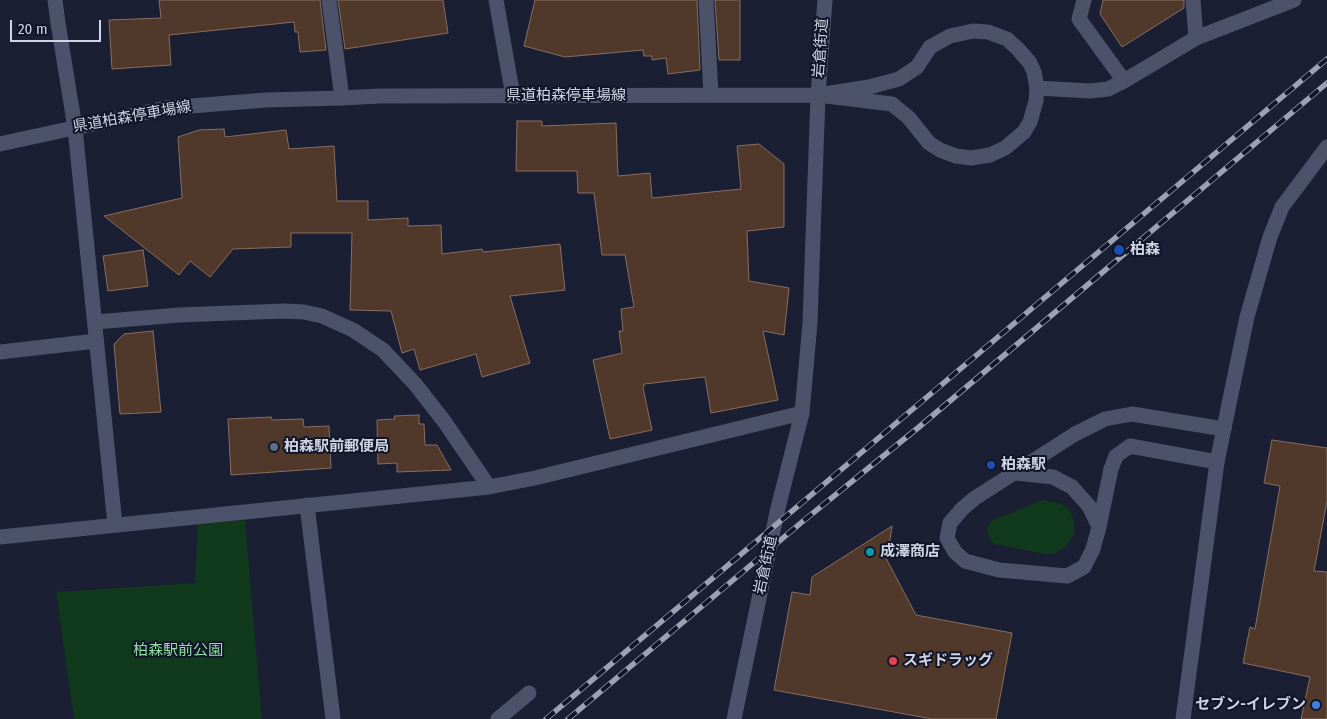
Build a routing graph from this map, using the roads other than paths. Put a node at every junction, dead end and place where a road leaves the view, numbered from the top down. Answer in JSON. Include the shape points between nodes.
{"nodes":[{"id":1,"x":55,"y":0,"type":"edge"},
{"id":2,"x":329,"y":0,"type":"edge"},
{"id":3,"x":496,"y":0,"type":"edge"},
{"id":4,"x":706,"y":0,"type":"edge"},
{"id":5,"x":825,"y":0,"type":"edge"},
{"id":6,"x":1084,"y":0,"type":"edge"},
{"id":7,"x":1193,"y":0,"type":"edge"},
{"id":8,"x":1294,"y":0,"type":"edge"},
{"id":9,"x":1196,"y":38,"type":"junction"},
{"id":10,"x":1124,"y":81,"type":"junction"},
{"id":11,"x":1037,"y":88,"type":"junction"},
{"id":12,"x":711,"y":95,"type":"junction"},
{"id":13,"x":818,"y":95,"type":"junction"},
{"id":14,"x":512,"y":96,"type":"junction"},
{"id":15,"x":342,"y":98,"type":"junction"},
{"id":16,"x":75,"y":128,"type":"junction"},
{"id":17,"x":0,"y":144,"type":"edge"},
{"id":18,"x":1327,"y":146,"type":"edge"},
{"id":19,"x":95,"y":322,"type":"junction"},
{"id":20,"x":96,"y":341,"type":"junction"},
{"id":21,"x":0,"y":352,"type":"edge"},
{"id":22,"x":802,"y":413,"type":"junction"},
{"id":23,"x":1224,"y":429,"type":"junction"},
{"id":24,"x":1217,"y":462,"type":"junction"},
{"id":25,"x":1016,"y":473,"type":"junction"},
{"id":26,"x":489,"y":487,"type":"junction"},
{"id":27,"x":307,"y":505,"type":"junction"},
{"id":28,"x":115,"y":525,"type":"junction"},
{"id":29,"x":1099,"y":527,"type":"junction"},
{"id":30,"x":0,"y":537,"type":"edge"},
{"id":31,"x":529,"y":693,"type":"dead end"},
{"id":32,"x":333,"y":719,"type":"edge"},
{"id":33,"x":498,"y":719,"type":"edge"},
{"id":34,"x":734,"y":719,"type":"edge"},
{"id":35,"x":1183,"y":719,"type":"edge"}],
"edges":[{"from":1,"to":16,"type":"street"},
{"from":2,"to":15,"type":"street"},
{"from":3,"to":14,"type":"street"},
{"from":4,"to":12,"type":"street"},
{"from":5,"to":13,"type":"street","name":"岩倉街道"},
{"from":6,"to":10,"type":"street","via":[[1079,19]]},
{"from":7,"to":9,"type":"street"},
{"from":8,"to":9,"type":"street"},
{"from":9,"to":10,"type":"street"},
{"from":10,"to":11,"type":"street","via":[[1108,89],[1090,91]]},
{"from":11,"to":13,"type":"street","via":[[1030,63],[1007,39],[973,31],[950,36],[930,47],[917,67],[899,79]]},
{"from":11,"to":13,"type":"street","via":[[1030,122],[1017,139],[990,155],[971,158],[956,156],[930,143],[892,104]]},
{"from":12,"to":13,"type":"street","name":"県道柏森停車場線"},
{"from":12,"to":14,"type":"street","name":"県道柏森停車場線"},
{"from":13,"to":22,"type":"street","via":[[813,257]]},
{"from":14,"to":15,"type":"street","name":"県道柏森停車場線"},
{"from":15,"to":16,"type":"street","name":"県道柏森停車場線","via":[[166,108]]},
{"from":16,"to":17,"type":"street","name":"県道柏森停車場線"},
{"from":16,"to":19,"type":"street"},
{"from":18,"to":23,"type":"street","via":[[1282,208],[1270,236],[1247,317]]},
{"from":19,"to":20,"type":"street"},
{"from":19,"to":26,"type":"street","via":[[179,314],[284,311],[322,316],[353,330],[383,350],[444,421]]},
{"from":20,"to":21,"type":"street"},
{"from":20,"to":28,"type":"street"},
{"from":22,"to":26,"type":"street"},
{"from":22,"to":34,"type":"street","name":"岩倉街道","via":[[777,512]]},
{"from":23,"to":24,"type":"street"},
{"from":23,"to":25,"type":"street","via":[[1132,414],[1105,419],[1075,434]]},
{"from":24,"to":29,"type":"street","via":[[1130,446],[1116,456]]},
{"from":24,"to":35,"type":"street"},
{"from":25,"to":29,"type":"street","via":[[1053,477],[1072,487],[1089,506]]},
{"from":25,"to":29,"type":"street","via":[[975,498],[950,523],[947,538],[954,552],[965,561],[999,570],[1067,576],[1084,567]]},
{"from":26,"to":27,"type":"street"},
{"from":27,"to":28,"type":"street"},
{"from":27,"to":32,"type":"street"},
{"from":28,"to":30,"type":"street"},
{"from":31,"to":33,"type":"street"}]}
